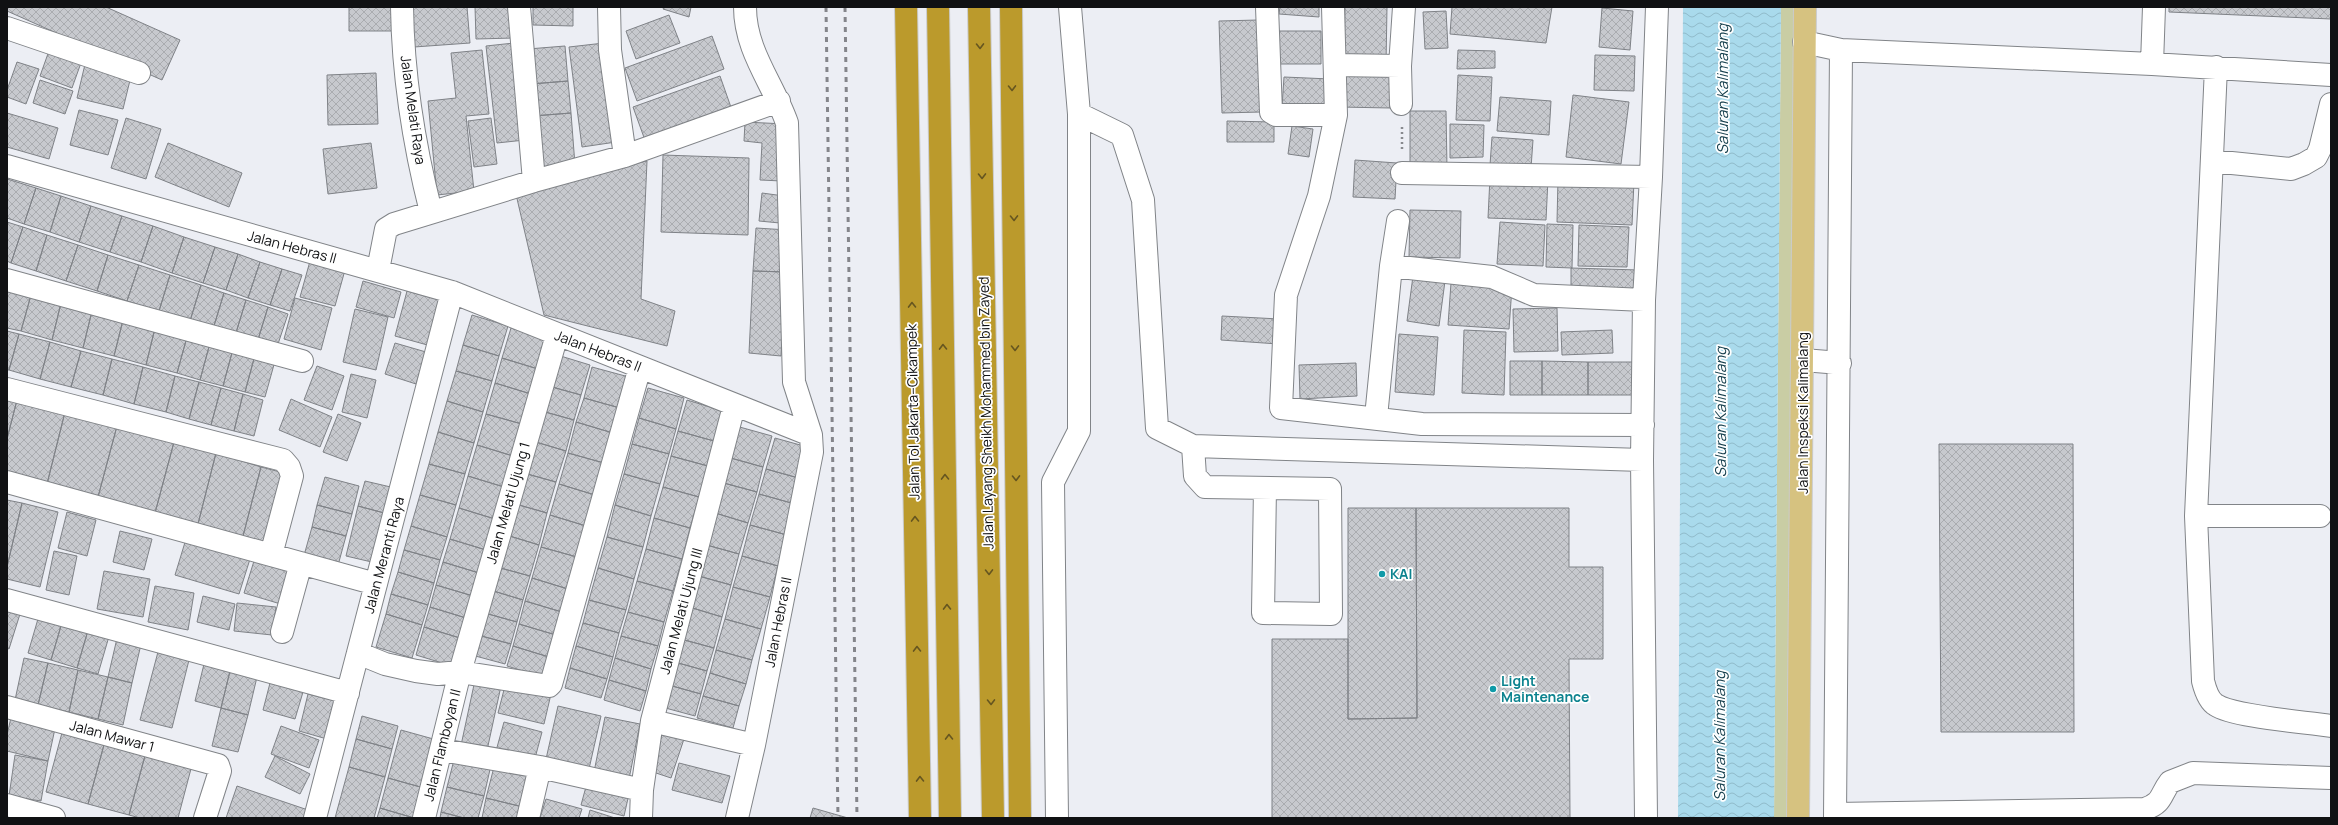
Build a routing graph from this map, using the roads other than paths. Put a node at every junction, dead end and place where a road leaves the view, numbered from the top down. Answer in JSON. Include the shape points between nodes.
{"nodes":[{"id":1,"x":402,"y":7,"type":"edge"},
{"id":2,"x":519,"y":7,"type":"edge"},
{"id":3,"x":609,"y":7,"type":"edge"},
{"id":4,"x":745,"y":7,"type":"edge"},
{"id":5,"x":906,"y":7,"type":"edge"},
{"id":6,"x":938,"y":7,"type":"edge"},
{"id":7,"x":979,"y":7,"type":"edge"},
{"id":8,"x":1012,"y":7,"type":"edge"},
{"id":9,"x":1070,"y":7,"type":"edge"},
{"id":10,"x":1267,"y":7,"type":"edge"},
{"id":11,"x":1333,"y":7,"type":"edge"},
{"id":12,"x":1404,"y":7,"type":"edge"},
{"id":13,"x":1657,"y":7,"type":"edge"},
{"id":14,"x":1805,"y":7,"type":"edge"},
{"id":15,"x":2154,"y":7,"type":"edge"},
{"id":16,"x":7,"y":28,"type":"edge"},
{"id":17,"x":1804,"y":42,"type":"junction"},
{"id":18,"x":1841,"y":50,"type":"junction"},
{"id":19,"x":2152,"y":64,"type":"junction"},
{"id":20,"x":1335,"y":65,"type":"junction"},
{"id":21,"x":1400,"y":66,"type":"junction"},
{"id":22,"x":2216,"y":67,"type":"junction"},
{"id":23,"x":139,"y":73,"type":"dead end"},
{"id":24,"x":2331,"y":75,"type":"edge"},
{"id":25,"x":779,"y":100,"type":"junction"},
{"id":26,"x":1401,"y":104,"type":"dead end"},
{"id":27,"x":2331,"y":104,"type":"edge"},
{"id":28,"x":1079,"y":114,"type":"junction"},
{"id":29,"x":1336,"y":115,"type":"junction"},
{"id":30,"x":625,"y":156,"type":"junction"},
{"id":31,"x":2212,"y":161,"type":"junction"},
{"id":32,"x":7,"y":166,"type":"edge"},
{"id":33,"x":1402,"y":173,"type":"dead end"},
{"id":34,"x":1652,"y":177,"type":"junction"},
{"id":35,"x":534,"y":181,"type":"junction"},
{"id":36,"x":431,"y":212,"type":"junction"},
{"id":37,"x":1398,"y":220,"type":"dead end"},
{"id":38,"x":1391,"y":266,"type":"junction"},
{"id":39,"x":378,"y":270,"type":"junction"},
{"id":40,"x":7,"y":280,"type":"edge"},
{"id":41,"x":452,"y":292,"type":"junction"},
{"id":42,"x":1644,"y":300,"type":"junction"},
{"id":43,"x":556,"y":334,"type":"junction"},
{"id":44,"x":1803,"y":360,"type":"junction"},
{"id":45,"x":302,"y":361,"type":"dead end"},
{"id":46,"x":1840,"y":363,"type":"junction"},
{"id":47,"x":640,"y":367,"type":"junction"},
{"id":48,"x":7,"y":389,"type":"edge"},
{"id":49,"x":734,"y":406,"type":"junction"},
{"id":50,"x":1376,"y":417,"type":"junction"},
{"id":51,"x":1643,"y":425,"type":"junction"},
{"id":52,"x":811,"y":435,"type":"junction"},
{"id":53,"x":1194,"y":446,"type":"junction"},
{"id":54,"x":1642,"y":460,"type":"junction"},
{"id":55,"x":7,"y":482,"type":"edge"},
{"id":56,"x":1265,"y":488,"type":"junction"},
{"id":57,"x":2196,"y":516,"type":"junction"},
{"id":58,"x":2320,"y":516,"type":"dead end"},
{"id":59,"x":272,"y":555,"type":"junction"},
{"id":60,"x":301,"y":563,"type":"junction"},
{"id":61,"x":376,"y":584,"type":"junction"},
{"id":62,"x":7,"y":600,"type":"edge"},
{"id":63,"x":282,"y":632,"type":"dead end"},
{"id":64,"x":358,"y":653,"type":"junction"},
{"id":65,"x":460,"y":672,"type":"junction"},
{"id":66,"x":348,"y":693,"type":"junction"},
{"id":67,"x":7,"y":707,"type":"edge"},
{"id":68,"x":652,"y":721,"type":"junction"},
{"id":69,"x":2331,"y":726,"type":"edge"},
{"id":70,"x":754,"y":745,"type":"junction"},
{"id":71,"x":442,"y":750,"type":"junction"},
{"id":72,"x":540,"y":767,"type":"junction"},
{"id":73,"x":2331,"y":778,"type":"edge"},
{"id":74,"x":642,"y":790,"type":"junction"},
{"id":75,"x":7,"y":805,"type":"edge"},
{"id":76,"x":1835,"y":816,"type":"edge"},
{"id":77,"x":644,"y":817,"type":"edge"},
{"id":78,"x":54,"y":818,"type":"edge"},
{"id":79,"x":205,"y":818,"type":"edge"},
{"id":80,"x":315,"y":818,"type":"edge"},
{"id":81,"x":424,"y":818,"type":"edge"},
{"id":82,"x":528,"y":818,"type":"edge"},
{"id":83,"x":737,"y":818,"type":"edge"},
{"id":84,"x":920,"y":818,"type":"edge"},
{"id":85,"x":950,"y":818,"type":"edge"},
{"id":86,"x":993,"y":818,"type":"edge"},
{"id":87,"x":1020,"y":818,"type":"edge"},
{"id":88,"x":1057,"y":818,"type":"edge"},
{"id":89,"x":1646,"y":818,"type":"edge"},
{"id":90,"x":1798,"y":818,"type":"edge"}],
"edges":[{"from":1,"to":36,"type":"street","name":"Jalan Melati Raya","via":[[402,30],[416,152]]},
{"from":2,"to":35,"type":"street"},
{"from":3,"to":30,"type":"street","via":[[610,50]]},
{"from":4,"to":25,"type":"street","via":[[750,45]]},
{"from":84,"to":5,"type":"highway","name":"Jalan Tol Jakarta–Cikampek","one_way":true},
{"from":85,"to":6,"type":"highway","one_way":true},
{"from":7,"to":86,"type":"highway","name":"Jalan Layang Sheikh Mohammed bin Zayed","one_way":true},
{"from":8,"to":87,"type":"highway","one_way":true},
{"from":9,"to":28,"type":"street"},
{"from":10,"to":29,"type":"street","via":[[1271,112],[1276,115]]},
{"from":11,"to":20,"type":"street"},
{"from":12,"to":21,"type":"street"},
{"from":13,"to":34,"type":"street"},
{"from":14,"to":17,"type":"main road","name":"Jalan Inspeksi Kalimalang"},
{"from":15,"to":19,"type":"street"},
{"from":16,"to":23,"type":"street"},
{"from":17,"to":18,"type":"street"},
{"from":17,"to":44,"type":"main road","name":"Jalan Inspeksi Kalimalang"},
{"from":18,"to":19,"type":"street"},
{"from":18,"to":46,"type":"street"},
{"from":19,"to":22,"type":"street"},
{"from":20,"to":21,"type":"street"},
{"from":20,"to":29,"type":"street"},
{"from":21,"to":26,"type":"street"},
{"from":22,"to":24,"type":"street"},
{"from":22,"to":31,"type":"street"},
{"from":25,"to":30,"type":"street"},
{"from":25,"to":52,"type":"street","via":[[787,123],[794,382]]},
{"from":27,"to":31,"type":"street","via":[[2320,149],[2316,157],[2304,164],[2291,169]]},
{"from":28,"to":53,"type":"street","via":[[1122,135],[1143,200],[1158,428]]},
{"from":28,"to":88,"type":"street","via":[[1078,431],[1053,482]]},
{"from":29,"to":50,"type":"street","via":[[1319,196],[1286,295],[1281,408]]},
{"from":30,"to":35,"type":"street"},
{"from":31,"to":57,"type":"street"},
{"from":32,"to":39,"type":"street","name":"Jalan Hebras II"},
{"from":33,"to":34,"type":"street"},
{"from":34,"to":42,"type":"street"},
{"from":35,"to":36,"type":"street"},
{"from":36,"to":39,"type":"street","via":[[386,229]]},
{"from":37,"to":38,"type":"street"},
{"from":38,"to":42,"type":"street","via":[[1492,277],[1534,294]]},
{"from":38,"to":50,"type":"street"},
{"from":39,"to":41,"type":"street","name":"Jalan Hebras II"},
{"from":40,"to":45,"type":"street"},
{"from":41,"to":43,"type":"street","name":"Jalan Hebras II"},
{"from":41,"to":61,"type":"street","name":"Jalan Meranti Raya"},
{"from":42,"to":51,"type":"street"},
{"from":43,"to":47,"type":"street","name":"Jalan Hebras II"},
{"from":43,"to":65,"type":"street","name":"Jalan Melati Ujung 1"},
{"from":44,"to":46,"type":"street"},
{"from":44,"to":90,"type":"main road","name":"Jalan Inspeksi Kalimalang"},
{"from":46,"to":76,"type":"street"},
{"from":47,"to":49,"type":"street","name":"Jalan Hebras II"},
{"from":47,"to":65,"type":"street","via":[[551,684],[549,686]]},
{"from":48,"to":59,"type":"street","via":[[283,460],[292,476]]},
{"from":49,"to":52,"type":"street","name":"Jalan Hebras II"},
{"from":49,"to":68,"type":"street","name":"Jalan Melati Ujung III"},
{"from":50,"to":51,"type":"street","via":[[1422,424]]},
{"from":51,"to":54,"type":"street"},
{"from":52,"to":70,"type":"street","name":"Jalan Hebras II","via":[[812,452]]},
{"from":53,"to":54,"type":"street"},
{"from":53,"to":56,"type":"street","via":[[1195,476],[1205,487]]},
{"from":54,"to":89,"type":"street"},
{"from":55,"to":59,"type":"street"},
{"from":56,"to":56,"type":"street","via":[[1330,489],[1331,614],[1263,614]]},
{"from":57,"to":58,"type":"street"},
{"from":57,"to":69,"type":"street","via":[[2203,681],[2206,692],[2216,705],[2242,714]]},
{"from":59,"to":60,"type":"street"},
{"from":60,"to":61,"type":"street"},
{"from":60,"to":63,"type":"street"},
{"from":61,"to":64,"type":"street","name":"Jalan Meranti Raya"},
{"from":62,"to":66,"type":"street"},
{"from":64,"to":65,"type":"street","via":[[385,664],[416,671],[438,674]]},
{"from":64,"to":66,"type":"street","name":"Jalan Meranti Raya"},
{"from":65,"to":71,"type":"street","name":"Jalan Flamboyan II"},
{"from":66,"to":80,"type":"street","name":"Jalan Meranti Raya"},
{"from":67,"to":79,"type":"street","name":"Jalan Mawar 1","via":[[218,765],[220,771]]},
{"from":68,"to":70,"type":"street"},
{"from":68,"to":74,"type":"street","name":"Jalan Melati Ujung III"},
{"from":70,"to":83,"type":"street","name":"Jalan Hebras II"},
{"from":71,"to":72,"type":"street"},
{"from":71,"to":81,"type":"street","name":"Jalan Flamboyan II"},
{"from":72,"to":74,"type":"street"},
{"from":72,"to":82,"type":"street"},
{"from":73,"to":76,"type":"street","via":[[2193,773],[2170,782],[2155,806],[2145,809]]},
{"from":74,"to":77,"type":"street","name":"Jalan Melati Ujung III"},
{"from":75,"to":78,"type":"street"}]}
